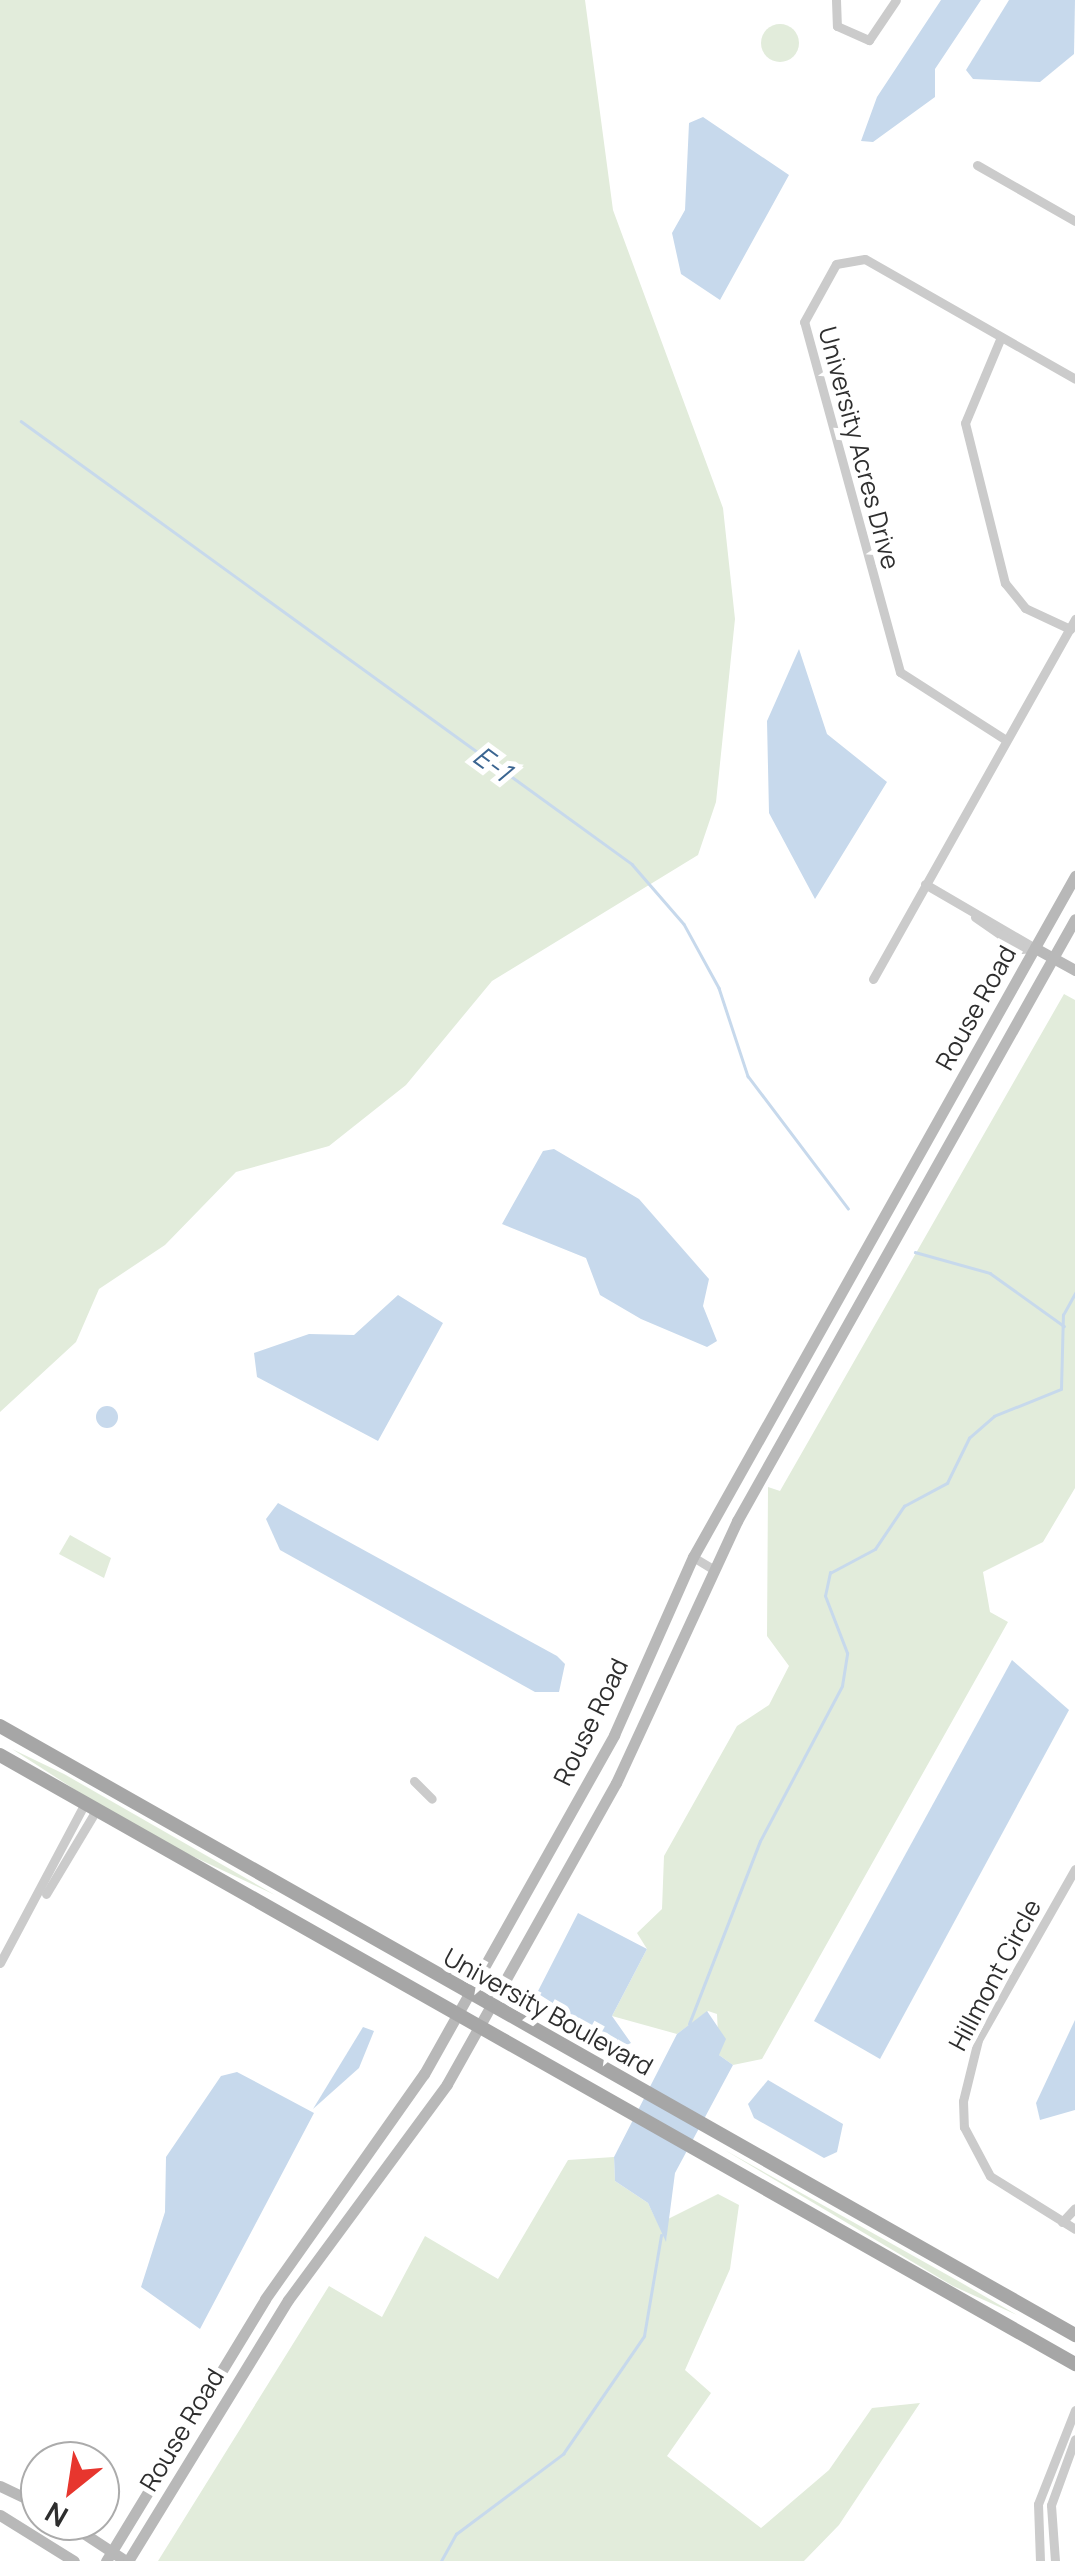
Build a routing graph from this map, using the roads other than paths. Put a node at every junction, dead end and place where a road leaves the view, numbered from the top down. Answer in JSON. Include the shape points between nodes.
{"nodes":[{"id":1,"x":836,"y":0,"type":"edge"},
{"id":2,"x":896,"y":0,"type":"edge"},
{"id":3,"x":977,"y":165,"type":"dead end"},
{"id":4,"x":1075,"y":221,"type":"edge"},
{"id":5,"x":1002,"y":337,"type":"junction"},
{"id":6,"x":1075,"y":379,"type":"edge"},
{"id":7,"x":1072,"y":624,"type":"edge"},
{"id":8,"x":1006,"y":740,"type":"junction"},
{"id":9,"x":1075,"y":876,"type":"edge"},
{"id":10,"x":925,"y":884,"type":"junction"},
{"id":11,"x":1075,"y":919,"type":"edge"},
{"id":12,"x":1035,"y":948,"type":"junction"},
{"id":13,"x":1053,"y":958,"type":"junction"},
{"id":14,"x":1075,"y":970,"type":"edge"},
{"id":15,"x":874,"y":979,"type":"dead end"},
{"id":16,"x":693,"y":1558,"type":"junction"},
{"id":17,"x":711,"y":1568,"type":"junction"},
{"id":18,"x":1,"y":1727,"type":"edge"},
{"id":19,"x":0,"y":1755,"type":"edge"},
{"id":20,"x":414,"y":1781,"type":"dead end"},
{"id":21,"x":432,"y":1799,"type":"dead end"},
{"id":22,"x":89,"y":1808,"type":"junction"},
{"id":23,"x":1075,"y":1869,"type":"edge"},
{"id":24,"x":0,"y":1963,"type":"edge"},
{"id":25,"x":470,"y":1994,"type":"junction"},
{"id":26,"x":491,"y":2006,"type":"junction"},
{"id":27,"x":455,"y":2020,"type":"junction"},
{"id":28,"x":476,"y":2032,"type":"junction"},
{"id":29,"x":1075,"y":2208,"type":"edge"},
{"id":30,"x":1062,"y":2222,"type":"junction"},
{"id":31,"x":1075,"y":2230,"type":"edge"},
{"id":32,"x":1075,"y":2336,"type":"edge"},
{"id":33,"x":1075,"y":2361,"type":"edge"},
{"id":34,"x":1075,"y":2410,"type":"edge"},
{"id":35,"x":1075,"y":2438,"type":"edge"},
{"id":36,"x":0,"y":2515,"type":"edge"},
{"id":37,"x":108,"y":2556,"type":"edge"},
{"id":38,"x":74,"y":2561,"type":"edge"},
{"id":39,"x":127,"y":2561,"type":"edge"},
{"id":40,"x":1040,"y":2561,"type":"edge"},
{"id":41,"x":1055,"y":2561,"type":"edge"}],
"edges":[{"from":1,"to":2,"type":"street","via":[[837,26],[869,40]]},
{"from":3,"to":4,"type":"street"},
{"from":5,"to":6,"type":"street","name":"University Acres Drive"},
{"from":5,"to":7,"type":"street","via":[[964,423],[1005,583],[1026,608]]},
{"from":5,"to":8,"type":"street","name":"University Acres Drive","via":[[850,258],[836,264],[804,322],[900,672]]},
{"from":7,"to":8,"type":"street"},
{"from":8,"to":10,"type":"street"},
{"from":9,"to":12,"type":"street","name":"Rouse Road"},
{"from":10,"to":12,"type":"street"},
{"from":10,"to":15,"type":"street"},
{"from":11,"to":13,"type":"street","name":"Rouse Road"},
{"from":12,"to":13,"type":"street"},
{"from":12,"to":16,"type":"street","name":"Rouse Road"},
{"from":13,"to":14,"type":"street"},
{"from":13,"to":17,"type":"street","name":"Rouse Road"},
{"from":16,"to":17,"type":"street"},
{"from":16,"to":25,"type":"street","name":"Rouse Road","via":[[614,1735]]},
{"from":17,"to":26,"type":"street","name":"Rouse Road","via":[[616,1783]]},
{"from":18,"to":25,"type":"main road","name":"University Boulevard"},
{"from":19,"to":22,"type":"main road","name":"University Boulevard"},
{"from":20,"to":21,"type":"street"},
{"from":22,"to":24,"type":"street"},
{"from":22,"to":27,"type":"main road","name":"University Boulevard"},
{"from":23,"to":30,"type":"street","name":"Hillmont Circle","via":[[978,2040],[963,2101],[964,2126],[990,2176]]},
{"from":25,"to":26,"type":"main road","name":"University Boulevard"},
{"from":25,"to":27,"type":"street","name":"Rouse Road"},
{"from":26,"to":28,"type":"street","name":"Rouse Road"},
{"from":26,"to":32,"type":"main road","name":"University Boulevard"},
{"from":27,"to":28,"type":"main road","name":"University Boulevard"},
{"from":27,"to":37,"type":"street","name":"Rouse Road","via":[[365,2168],[236,2342]]},
{"from":28,"to":33,"type":"main road","name":"University Boulevard"},
{"from":28,"to":39,"type":"street","name":"Rouse Road","via":[[404,2152],[288,2300]]},
{"from":29,"to":30,"type":"street"},
{"from":30,"to":31,"type":"street","name":"Hillmont Circle"},
{"from":34,"to":40,"type":"street","via":[[1041,2487]]},
{"from":35,"to":41,"type":"street","via":[[1051,2506]]},
{"from":36,"to":38,"type":"street"},
{"from":37,"to":39,"type":"street"}]}
